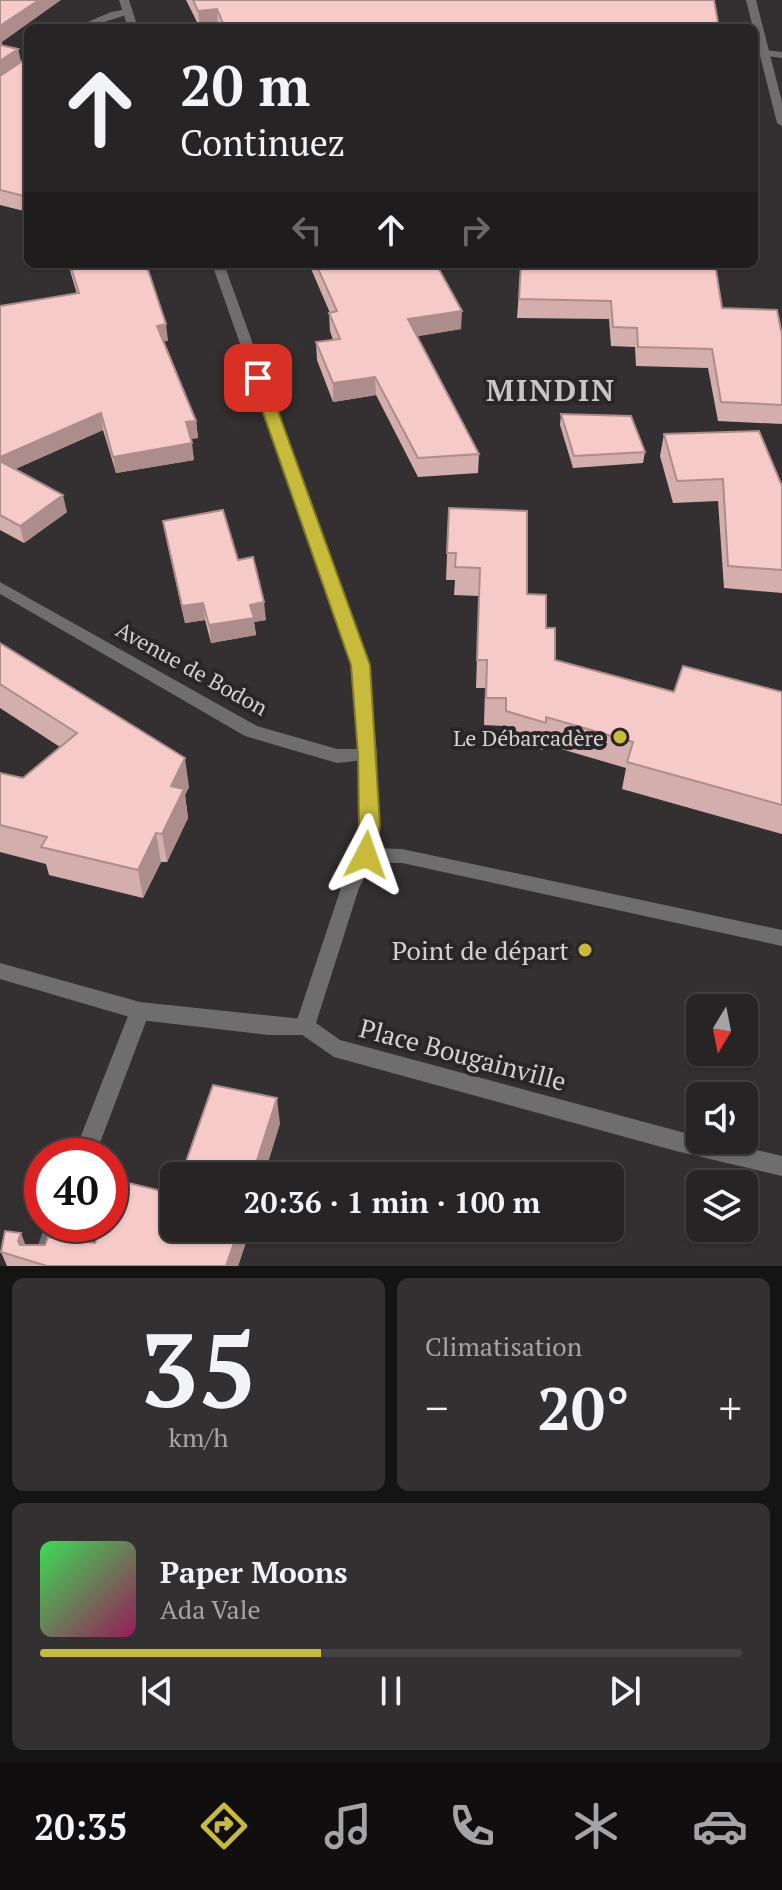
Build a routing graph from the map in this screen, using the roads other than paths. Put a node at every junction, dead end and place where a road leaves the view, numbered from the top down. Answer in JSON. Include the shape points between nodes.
{"nodes":[{"id":1,"x":124,"y":0,"type":"edge"},
{"id":2,"x":751,"y":0,"type":"edge"},
{"id":3,"x":128,"y":12,"type":"junction"},
{"id":4,"x":89,"y":24,"type":"edge"},
{"id":5,"x":132,"y":24,"type":"edge"},
{"id":6,"x":757,"y":24,"type":"edge"},
{"id":7,"x":758,"y":29,"type":"edge"},
{"id":8,"x":764,"y":53,"type":"junction"},
{"id":9,"x":782,"y":55,"type":"edge"},
{"id":10,"x":782,"y":123,"type":"edge"},
{"id":11,"x":219,"y":268,"type":"edge"},
{"id":12,"x":0,"y":587,"type":"edge"},
{"id":13,"x":368,"y":754,"type":"junction"},
{"id":14,"x":366,"y":855,"type":"junction"},
{"id":15,"x":782,"y":938,"type":"edge"},
{"id":16,"x":0,"y":971,"type":"edge"},
{"id":17,"x":140,"y":1011,"type":"junction"},
{"id":18,"x":305,"y":1026,"type":"junction"},
{"id":19,"x":91,"y":1138,"type":"edge"},
{"id":20,"x":782,"y":1166,"type":"edge"},
{"id":21,"x":50,"y":1242,"type":"edge"},
{"id":22,"x":41,"y":1266,"type":"edge"}],
"edges":[{"from":1,"to":3,"type":"street"},
{"from":2,"to":6,"type":"street"},
{"from":3,"to":4,"type":"street"},
{"from":3,"to":5,"type":"street"},
{"from":7,"to":8,"type":"street"},
{"from":8,"to":9,"type":"street"},
{"from":8,"to":10,"type":"street"},
{"from":11,"to":13,"type":"street","via":[[361,665]]},
{"from":12,"to":13,"type":"street","name":"Avenue de Bodon","via":[[251,731],[337,756]]},
{"from":13,"to":14,"type":"street"},
{"from":14,"to":15,"type":"street","via":[[402,856]]},
{"from":14,"to":18,"type":"street"},
{"from":16,"to":17,"type":"street"},
{"from":17,"to":18,"type":"street"},
{"from":17,"to":19,"type":"street"},
{"from":18,"to":20,"type":"street","name":"Place Bougainville","via":[[334,1048]]},
{"from":21,"to":22,"type":"street"}]}
